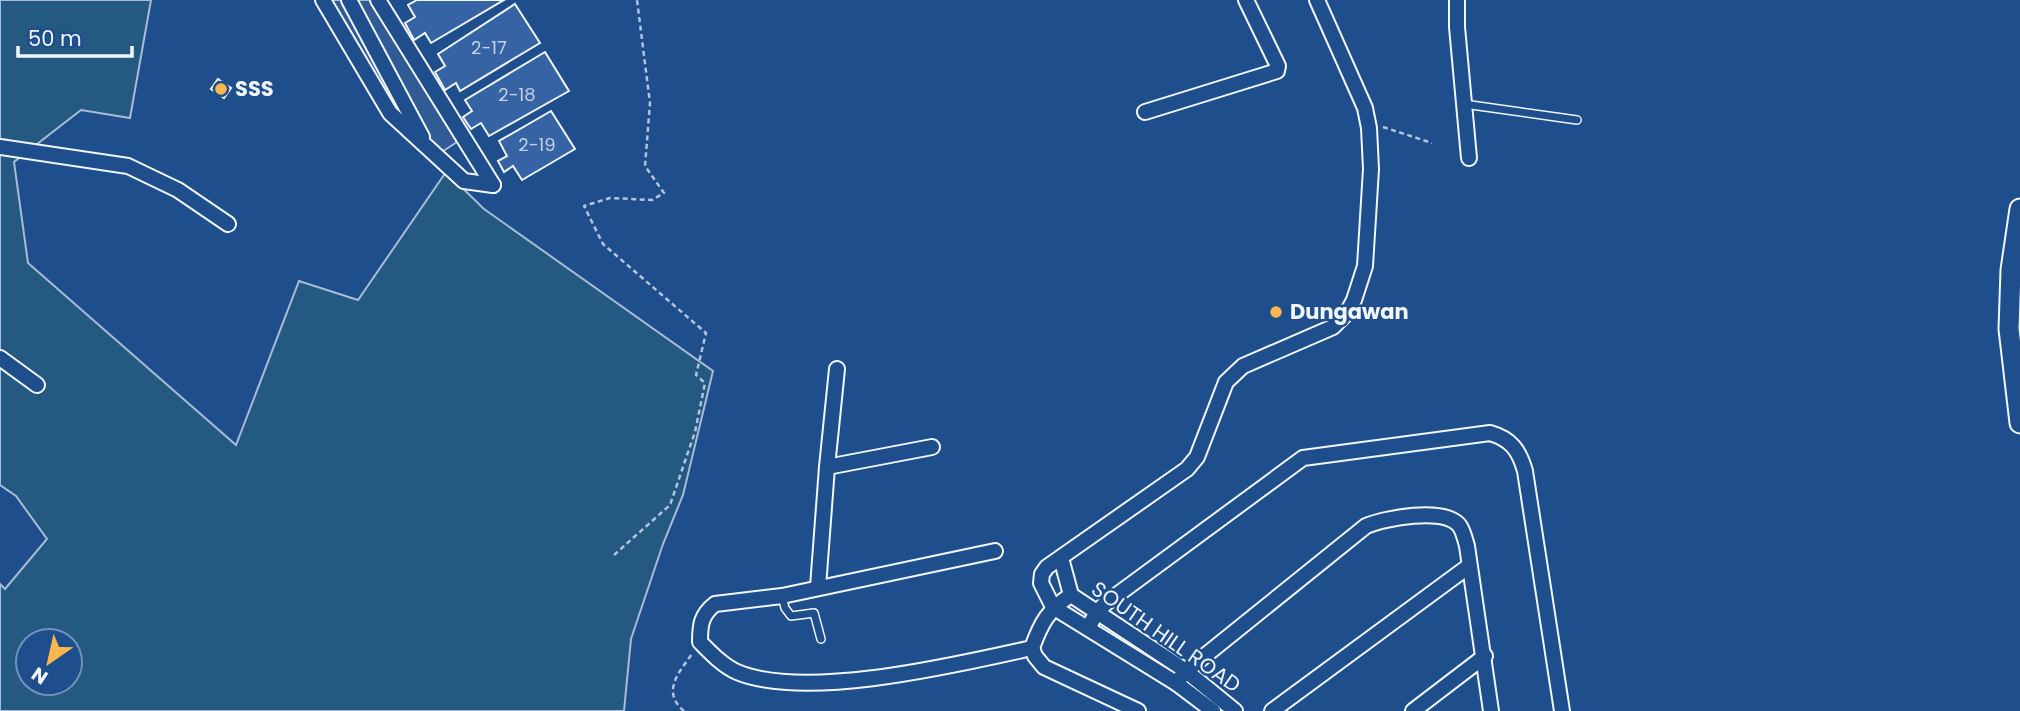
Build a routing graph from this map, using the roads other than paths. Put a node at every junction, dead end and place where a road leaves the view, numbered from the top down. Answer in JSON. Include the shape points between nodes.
{"nodes":[{"id":1,"x":323,"y":0,"type":"edge"},
{"id":2,"x":349,"y":0,"type":"edge"},
{"id":3,"x":379,"y":0,"type":"edge"},
{"id":4,"x":1245,"y":0,"type":"edge"},
{"id":5,"x":1317,"y":0,"type":"edge"},
{"id":6,"x":1457,"y":0,"type":"edge"},
{"id":7,"x":1464,"y":104,"type":"junction"},
{"id":8,"x":1145,"y":112,"type":"dead end"},
{"id":9,"x":1577,"y":120,"type":"dead end"},
{"id":10,"x":0,"y":147,"type":"edge"},
{"id":11,"x":427,"y":147,"type":"junction"},
{"id":12,"x":1469,"y":158,"type":"dead end"},
{"id":13,"x":2020,"y":209,"type":"edge"},
{"id":14,"x":228,"y":224,"type":"dead end"},
{"id":15,"x":0,"y":358,"type":"edge"},
{"id":16,"x":837,"y":369,"type":"dead end"},
{"id":17,"x":37,"y":385,"type":"dead end"},
{"id":18,"x":2020,"y":423,"type":"edge"},
{"id":19,"x":932,"y":447,"type":"dead end"},
{"id":20,"x":827,"y":467,"type":"junction"},
{"id":21,"x":995,"y":551,"type":"dead end"},
{"id":22,"x":1061,"y":558,"type":"junction"},
{"id":23,"x":1469,"y":566,"type":"junction"},
{"id":24,"x":818,"y":587,"type":"junction"},
{"id":25,"x":1071,"y":595,"type":"junction"},
{"id":26,"x":782,"y":596,"type":"junction"},
{"id":27,"x":1053,"y":607,"type":"junction"},
{"id":28,"x":1097,"y":612,"type":"junction"},
{"id":29,"x":1088,"y":628,"type":"junction"},
{"id":30,"x":821,"y":639,"type":"dead end"},
{"id":31,"x":1032,"y":648,"type":"junction"},
{"id":32,"x":1485,"y":656,"type":"junction"},
{"id":33,"x":1186,"y":671,"type":"junction"},
{"id":34,"x":1176,"y":683,"type":"junction"},
{"id":35,"x":1138,"y":711,"type":"edge"},
{"id":36,"x":1213,"y":711,"type":"edge"},
{"id":37,"x":1235,"y":711,"type":"edge"},
{"id":38,"x":1272,"y":711,"type":"edge"},
{"id":39,"x":1413,"y":711,"type":"edge"},
{"id":40,"x":1492,"y":711,"type":"edge"},
{"id":41,"x":1562,"y":711,"type":"edge"}],
"edges":[{"from":1,"to":11,"type":"street","via":[[390,113]]},
{"from":2,"to":11,"type":"street"},
{"from":3,"to":11,"type":"street","via":[[493,185],[464,181]]},
{"from":4,"to":8,"type":"street","via":[[1277,71]]},
{"from":5,"to":22,"type":"street","via":[[1365,108],[1371,144],[1362,283],[1334,327],[1234,373],[1187,469]]},
{"from":6,"to":7,"type":"street"},
{"from":7,"to":9,"type":"lane"},
{"from":7,"to":12,"type":"street"},
{"from":10,"to":14,"type":"street","via":[[128,166],[178,190]]},
{"from":13,"to":18,"type":"street","via":[[2009,329]]},
{"from":15,"to":17,"type":"street"},
{"from":16,"to":20,"type":"street"},
{"from":19,"to":20,"type":"street"},
{"from":20,"to":24,"type":"street"},
{"from":21,"to":24,"type":"street"},
{"from":22,"to":25,"type":"street","name":"SOUTH HILL ROAD"},
{"from":22,"to":27,"type":"street","via":[[1042,574],[1041,583]]},
{"from":23,"to":32,"type":"street"},
{"from":23,"to":33,"type":"street","via":[[1464,535],[1451,519],[1424,515],[1375,522]]},
{"from":23,"to":38,"type":"street"},
{"from":24,"to":26,"type":"street"},
{"from":25,"to":27,"type":"street"},
{"from":25,"to":28,"type":"street","name":"SOUTH HILL ROAD"},
{"from":26,"to":30,"type":"lane","via":[[791,616],[814,613]]},
{"from":26,"to":31,"type":"street","via":[[715,604],[702,618],[700,642],[739,673],[790,682],[848,680],[943,667]]},
{"from":27,"to":29,"type":"street","name":"SOUTH HILL ROAD"},
{"from":27,"to":31,"type":"street"},
{"from":28,"to":29,"type":"street"},
{"from":28,"to":33,"type":"street","name":"SOUTH HILL ROAD"},
{"from":28,"to":41,"type":"street","via":[[1303,458],[1490,433],[1513,444],[1525,471]]},
{"from":29,"to":34,"type":"street","name":"SOUTH HILL ROAD"},
{"from":31,"to":35,"type":"street","via":[[1044,667]]},
{"from":32,"to":39,"type":"street"},
{"from":32,"to":40,"type":"street"},
{"from":33,"to":34,"type":"street"},
{"from":33,"to":37,"type":"street","name":"SOUTH HILL ROAD"},
{"from":34,"to":36,"type":"street","name":"SOUTH HILL ROAD"}]}
